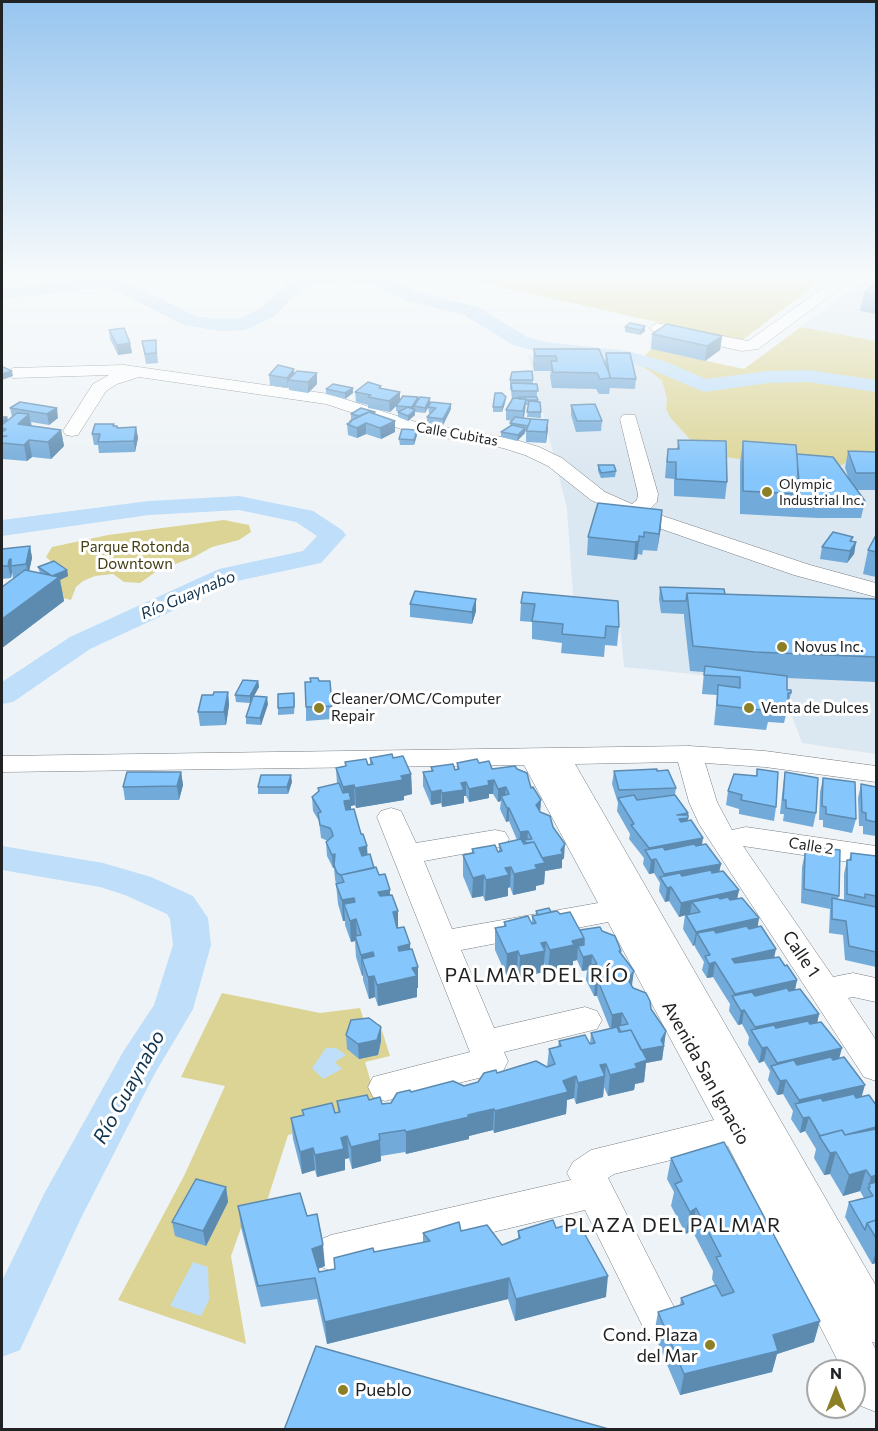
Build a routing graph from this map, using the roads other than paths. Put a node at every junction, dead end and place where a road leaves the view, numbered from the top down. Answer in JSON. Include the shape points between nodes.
{"nodes":[{"id":1,"x":727,"y":343,"type":"edge"},
{"id":2,"x":757,"y":343,"type":"edge"},
{"id":3,"x":141,"y":372,"type":"junction"},
{"id":4,"x":13,"y":373,"type":"edge"},
{"id":5,"x":629,"y":419,"type":"dead end"},
{"id":6,"x":72,"y":431,"type":"dead end"},
{"id":7,"x":634,"y":513,"type":"junction"},
{"id":8,"x":876,"y":590,"type":"edge"},
{"id":9,"x":688,"y":754,"type":"junction"},
{"id":10,"x":546,"y":757,"type":"junction"},
{"id":11,"x":2,"y":764,"type":"edge"},
{"id":12,"x":876,"y":774,"type":"edge"},
{"id":13,"x":391,"y":817,"type":"dead end"},
{"id":14,"x":736,"y":838,"type":"junction"},
{"id":15,"x":495,"y":839,"type":"dead end"},
{"id":16,"x":406,"y":855,"type":"junction"},
{"id":17,"x":876,"y":856,"type":"edge"},
{"id":18,"x":629,"y":907,"type":"junction"},
{"id":19,"x":442,"y":942,"type":"junction"},
{"id":20,"x":876,"y":990,"type":"edge"},
{"id":21,"x":826,"y":991,"type":"junction"},
{"id":22,"x":585,"y":1020,"type":"dead end"},
{"id":23,"x":484,"y":1044,"type":"junction"},
{"id":24,"x":876,"y":1067,"type":"edge"},
{"id":25,"x":385,"y":1087,"type":"dead end"},
{"id":26,"x":737,"y":1129,"type":"junction"},
{"id":27,"x":595,"y":1191,"type":"junction"},
{"id":28,"x":331,"y":1253,"type":"dead end"},
{"id":29,"x":661,"y":1321,"type":"edge"},
{"id":30,"x":876,"y":1324,"type":"edge"},
{"id":31,"x":876,"y":1390,"type":"edge"}],
"edges":[{"from":1,"to":2,"type":"street","via":[[752,346]]},
{"from":3,"to":4,"type":"street","name":"Calle Cubitas"},
{"from":3,"to":6,"type":"street","via":[[111,380],[99,388]]},
{"from":3,"to":7,"type":"street","name":"Calle Cubitas","via":[[329,399],[416,428],[506,443],[555,462],[598,496]]},
{"from":5,"to":7,"type":"street","via":[[648,494],[647,502]]},
{"from":7,"to":8,"type":"street","name":"Calle Cubitas","via":[[802,570]]},
{"from":9,"to":10,"type":"street"},
{"from":9,"to":12,"type":"street","via":[[765,759]]},
{"from":9,"to":14,"type":"street","name":"Calle 1","via":[[713,824]]},
{"from":10,"to":11,"type":"street"},
{"from":10,"to":18,"type":"street","name":"Avenida San Ignacio"},
{"from":13,"to":16,"type":"street"},
{"from":14,"to":17,"type":"street","name":"Calle 2"},
{"from":14,"to":21,"type":"street","name":"Calle 1"},
{"from":15,"to":16,"type":"street"},
{"from":16,"to":19,"type":"street"},
{"from":18,"to":19,"type":"street"},
{"from":18,"to":26,"type":"street","name":"Avenida San Ignacio"},
{"from":18,"to":30,"type":"street","name":"Avenida San Ignacio"},
{"from":19,"to":23,"type":"street"},
{"from":20,"to":21,"type":"street","via":[[854,985]]},
{"from":21,"to":24,"type":"street","name":"Calle 1"},
{"from":22,"to":23,"type":"street"},
{"from":23,"to":25,"type":"street","via":[[491,1061]]},
{"from":26,"to":27,"type":"street","via":[[604,1161],[586,1173]]},
{"from":26,"to":31,"type":"street","name":"Avenida San Ignacio"},
{"from":27,"to":28,"type":"street"},
{"from":27,"to":29,"type":"street"}]}
